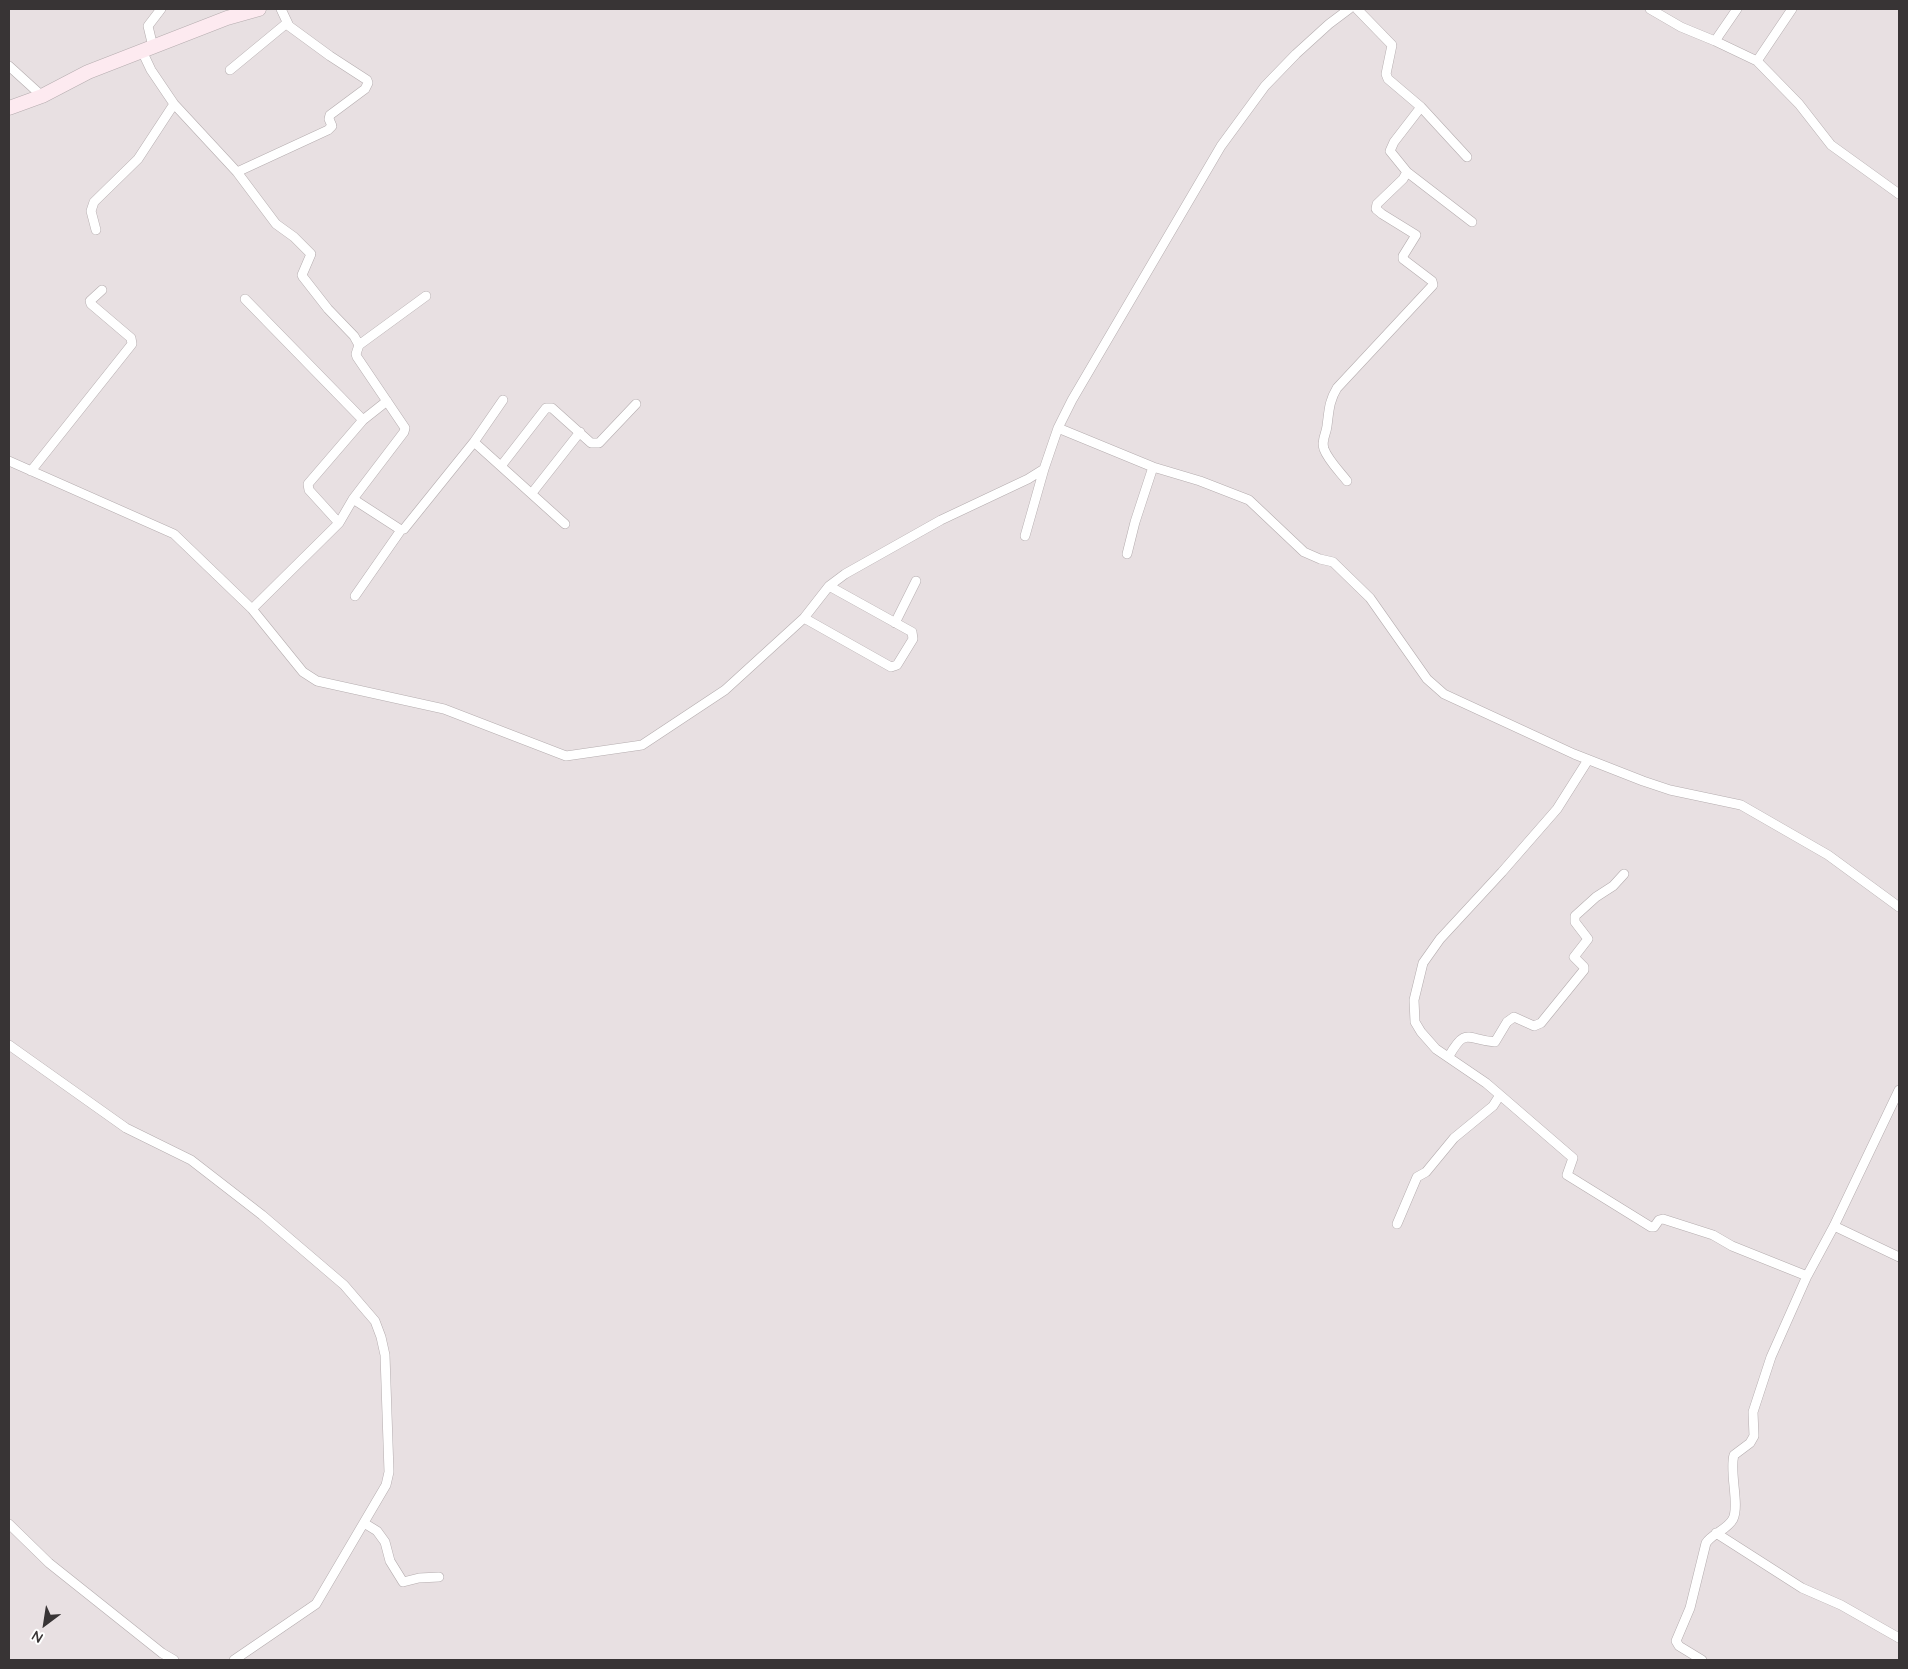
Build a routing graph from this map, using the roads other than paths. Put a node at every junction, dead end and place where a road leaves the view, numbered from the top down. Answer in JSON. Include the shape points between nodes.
{"nodes":[{"id":1,"x":161,"y":9,"type":"edge"},
{"id":2,"x":259,"y":9,"type":"edge"},
{"id":3,"x":281,"y":9,"type":"edge"},
{"id":4,"x":1350,"y":9,"type":"edge"},
{"id":5,"x":1357,"y":9,"type":"edge"},
{"id":6,"x":1650,"y":9,"type":"edge"},
{"id":7,"x":1737,"y":9,"type":"edge"},
{"id":8,"x":1792,"y":9,"type":"edge"},
{"id":9,"x":287,"y":24,"type":"junction"},
{"id":10,"x":1715,"y":40,"type":"junction"},
{"id":11,"x":148,"y":49,"type":"junction"},
{"id":12,"x":1756,"y":61,"type":"junction"},
{"id":13,"x":9,"y":66,"type":"edge"},
{"id":14,"x":230,"y":70,"type":"dead end"},
{"id":15,"x":42,"y":96,"type":"junction"},
{"id":16,"x":174,"y":104,"type":"junction"},
{"id":17,"x":1421,"y":107,"type":"junction"},
{"id":18,"x":9,"y":108,"type":"edge"},
{"id":19,"x":1468,"y":157,"type":"dead end"},
{"id":20,"x":237,"y":172,"type":"junction"},
{"id":21,"x":1407,"y":172,"type":"junction"},
{"id":22,"x":1899,"y":194,"type":"edge"},
{"id":23,"x":1472,"y":222,"type":"dead end"},
{"id":24,"x":96,"y":230,"type":"dead end"},
{"id":25,"x":102,"y":290,"type":"dead end"},
{"id":26,"x":426,"y":296,"type":"dead end"},
{"id":27,"x":245,"y":299,"type":"dead end"},
{"id":28,"x":359,"y":345,"type":"junction"},
{"id":29,"x":503,"y":400,"type":"dead end"},
{"id":30,"x":387,"y":401,"type":"junction"},
{"id":31,"x":636,"y":404,"type":"dead end"},
{"id":32,"x":362,"y":420,"type":"junction"},
{"id":33,"x":1058,"y":428,"type":"junction"},
{"id":34,"x":580,"y":432,"type":"junction"},
{"id":35,"x":474,"y":442,"type":"junction"},
{"id":36,"x":9,"y":461,"type":"edge"},
{"id":37,"x":500,"y":466,"type":"junction"},
{"id":38,"x":1153,"y":468,"type":"junction"},
{"id":39,"x":1044,"y":469,"type":"junction"},
{"id":40,"x":31,"y":471,"type":"junction"},
{"id":41,"x":1347,"y":481,"type":"dead end"},
{"id":42,"x":532,"y":493,"type":"junction"},
{"id":43,"x":353,"y":499,"type":"junction"},
{"id":44,"x":339,"y":523,"type":"junction"},
{"id":45,"x":565,"y":524,"type":"dead end"},
{"id":46,"x":401,"y":530,"type":"junction"},
{"id":47,"x":1025,"y":536,"type":"dead end"},
{"id":48,"x":1127,"y":554,"type":"dead end"},
{"id":49,"x":916,"y":581,"type":"dead end"},
{"id":50,"x":829,"y":586,"type":"junction"},
{"id":51,"x":355,"y":596,"type":"dead end"},
{"id":52,"x":252,"y":609,"type":"junction"},
{"id":53,"x":804,"y":618,"type":"junction"},
{"id":54,"x":895,"y":623,"type":"junction"},
{"id":55,"x":1588,"y":760,"type":"junction"},
{"id":56,"x":1624,"y":874,"type":"dead end"},
{"id":57,"x":1899,"y":907,"type":"edge"},
{"id":58,"x":9,"y":1045,"type":"edge"},
{"id":59,"x":1449,"y":1056,"type":"junction"},
{"id":60,"x":1899,"y":1090,"type":"edge"},
{"id":61,"x":1500,"y":1095,"type":"junction"},
{"id":62,"x":1397,"y":1224,"type":"dead end"},
{"id":63,"x":1834,"y":1226,"type":"junction"},
{"id":64,"x":1899,"y":1257,"type":"edge"},
{"id":65,"x":1807,"y":1276,"type":"junction"},
{"id":66,"x":364,"y":1523,"type":"junction"},
{"id":67,"x":9,"y":1524,"type":"edge"},
{"id":68,"x":1716,"y":1533,"type":"junction"},
{"id":69,"x":439,"y":1577,"type":"dead end"},
{"id":70,"x":1899,"y":1638,"type":"edge"},
{"id":71,"x":174,"y":1660,"type":"edge"},
{"id":72,"x":234,"y":1660,"type":"edge"},
{"id":73,"x":1702,"y":1660,"type":"edge"}],
"edges":[{"from":1,"to":11,"type":"street","via":[[148,26]]},
{"from":2,"to":11,"type":"street"},
{"from":3,"to":9,"type":"street"},
{"from":4,"to":33,"type":"street","via":[[1329,24],[1265,86],[1221,146]]},
{"from":5,"to":17,"type":"street","via":[[1392,45],[1386,74],[1388,79]]},
{"from":6,"to":10,"type":"street"},
{"from":7,"to":10,"type":"street"},
{"from":8,"to":12,"type":"street"},
{"from":9,"to":14,"type":"street"},
{"from":9,"to":20,"type":"street","via":[[367,80],[367,87],[330,115],[332,126],[328,130]]},
{"from":10,"to":12,"type":"street"},
{"from":11,"to":15,"type":"street","via":[[88,72]]},
{"from":11,"to":16,"type":"street","via":[[151,70]]},
{"from":12,"to":22,"type":"street","via":[[1799,104],[1831,145]]},
{"from":13,"to":15,"type":"street"},
{"from":15,"to":18,"type":"street"},
{"from":16,"to":20,"type":"street"},
{"from":16,"to":24,"type":"street","via":[[138,159],[94,202],[92,211]]},
{"from":17,"to":19,"type":"street"},
{"from":17,"to":21,"type":"street","via":[[1390,151]]},
{"from":20,"to":28,"type":"street","via":[[276,224],[311,254],[303,277]]},
{"from":21,"to":23,"type":"street"},
{"from":21,"to":41,"type":"street","via":[[1376,209],[1416,235],[1403,259],[1433,285],[1332,395],[1322,441],[1324,450]]},
{"from":25,"to":40,"type":"street","via":[[90,301],[91,304],[130,338],[132,344]]},
{"from":26,"to":28,"type":"street"},
{"from":27,"to":32,"type":"street"},
{"from":28,"to":30,"type":"street","via":[[356,354]]},
{"from":29,"to":35,"type":"street"},
{"from":30,"to":32,"type":"street"},
{"from":30,"to":43,"type":"street","via":[[405,428],[404,432]]},
{"from":31,"to":34,"type":"street","via":[[599,443],[591,443]]},
{"from":32,"to":44,"type":"street","via":[[308,484]]},
{"from":33,"to":38,"type":"street"},
{"from":33,"to":39,"type":"street"},
{"from":34,"to":37,"type":"street","via":[[552,408],[546,408]]},
{"from":34,"to":42,"type":"street"},
{"from":35,"to":37,"type":"street"},
{"from":35,"to":46,"type":"street"},
{"from":36,"to":40,"type":"street"},
{"from":37,"to":42,"type":"street"},
{"from":38,"to":48,"type":"street"},
{"from":38,"to":55,"type":"street","via":[[1200,481],[1249,500],[1304,552],[1333,562],[1370,598],[1436,688],[1457,701]]},
{"from":39,"to":47,"type":"street"},
{"from":39,"to":50,"type":"street","via":[[941,520]]},
{"from":40,"to":52,"type":"street","via":[[174,534]]},
{"from":42,"to":45,"type":"street"},
{"from":43,"to":44,"type":"street"},
{"from":43,"to":46,"type":"street"},
{"from":44,"to":52,"type":"street"},
{"from":46,"to":51,"type":"street"},
{"from":49,"to":54,"type":"street"},
{"from":50,"to":53,"type":"street"},
{"from":50,"to":54,"type":"street"},
{"from":52,"to":53,"type":"street","via":[[304,672],[317,681],[444,709],[566,756],[648,742],[725,690]]},
{"from":53,"to":54,"type":"street","via":[[891,666],[897,665],[913,639],[912,632]]},
{"from":55,"to":57,"type":"street","via":[[1670,790],[1741,805],[1828,855]]},
{"from":55,"to":59,"type":"street","via":[[1557,809],[1440,939],[1423,963],[1414,1000],[1415,1022],[1436,1049]]},
{"from":56,"to":59,"type":"street","via":[[1575,916],[1575,922],[1588,939],[1574,957],[1584,970],[1541,1023],[1534,1026],[1514,1017],[1507,1022],[1497,1041],[1462,1038]]},
{"from":58,"to":66,"type":"street","via":[[126,1128],[191,1160],[344,1285],[375,1321],[386,1355],[389,1472],[386,1485]]},
{"from":59,"to":61,"type":"street"},
{"from":60,"to":63,"type":"street"},
{"from":61,"to":62,"type":"street","via":[[1493,1106],[1454,1138],[1426,1172],[1417,1176]]},
{"from":61,"to":65,"type":"street","via":[[1573,1158],[1567,1175],[1651,1227],[1663,1219],[1714,1235],[1732,1246]]},
{"from":63,"to":64,"type":"street"},
{"from":63,"to":65,"type":"street"},
{"from":65,"to":68,"type":"street","via":[[1771,1357],[1753,1412],[1754,1436],[1734,1455],[1733,1519]]},
{"from":66,"to":69,"type":"street","via":[[386,1542],[390,1561],[403,1582]]},
{"from":66,"to":72,"type":"street","via":[[316,1604]]},
{"from":67,"to":71,"type":"street","via":[[57,1569]]},
{"from":68,"to":70,"type":"street","via":[[1802,1588],[1841,1605]]},
{"from":68,"to":73,"type":"street","via":[[1706,1543],[1690,1608],[1676,1641]]}]}
